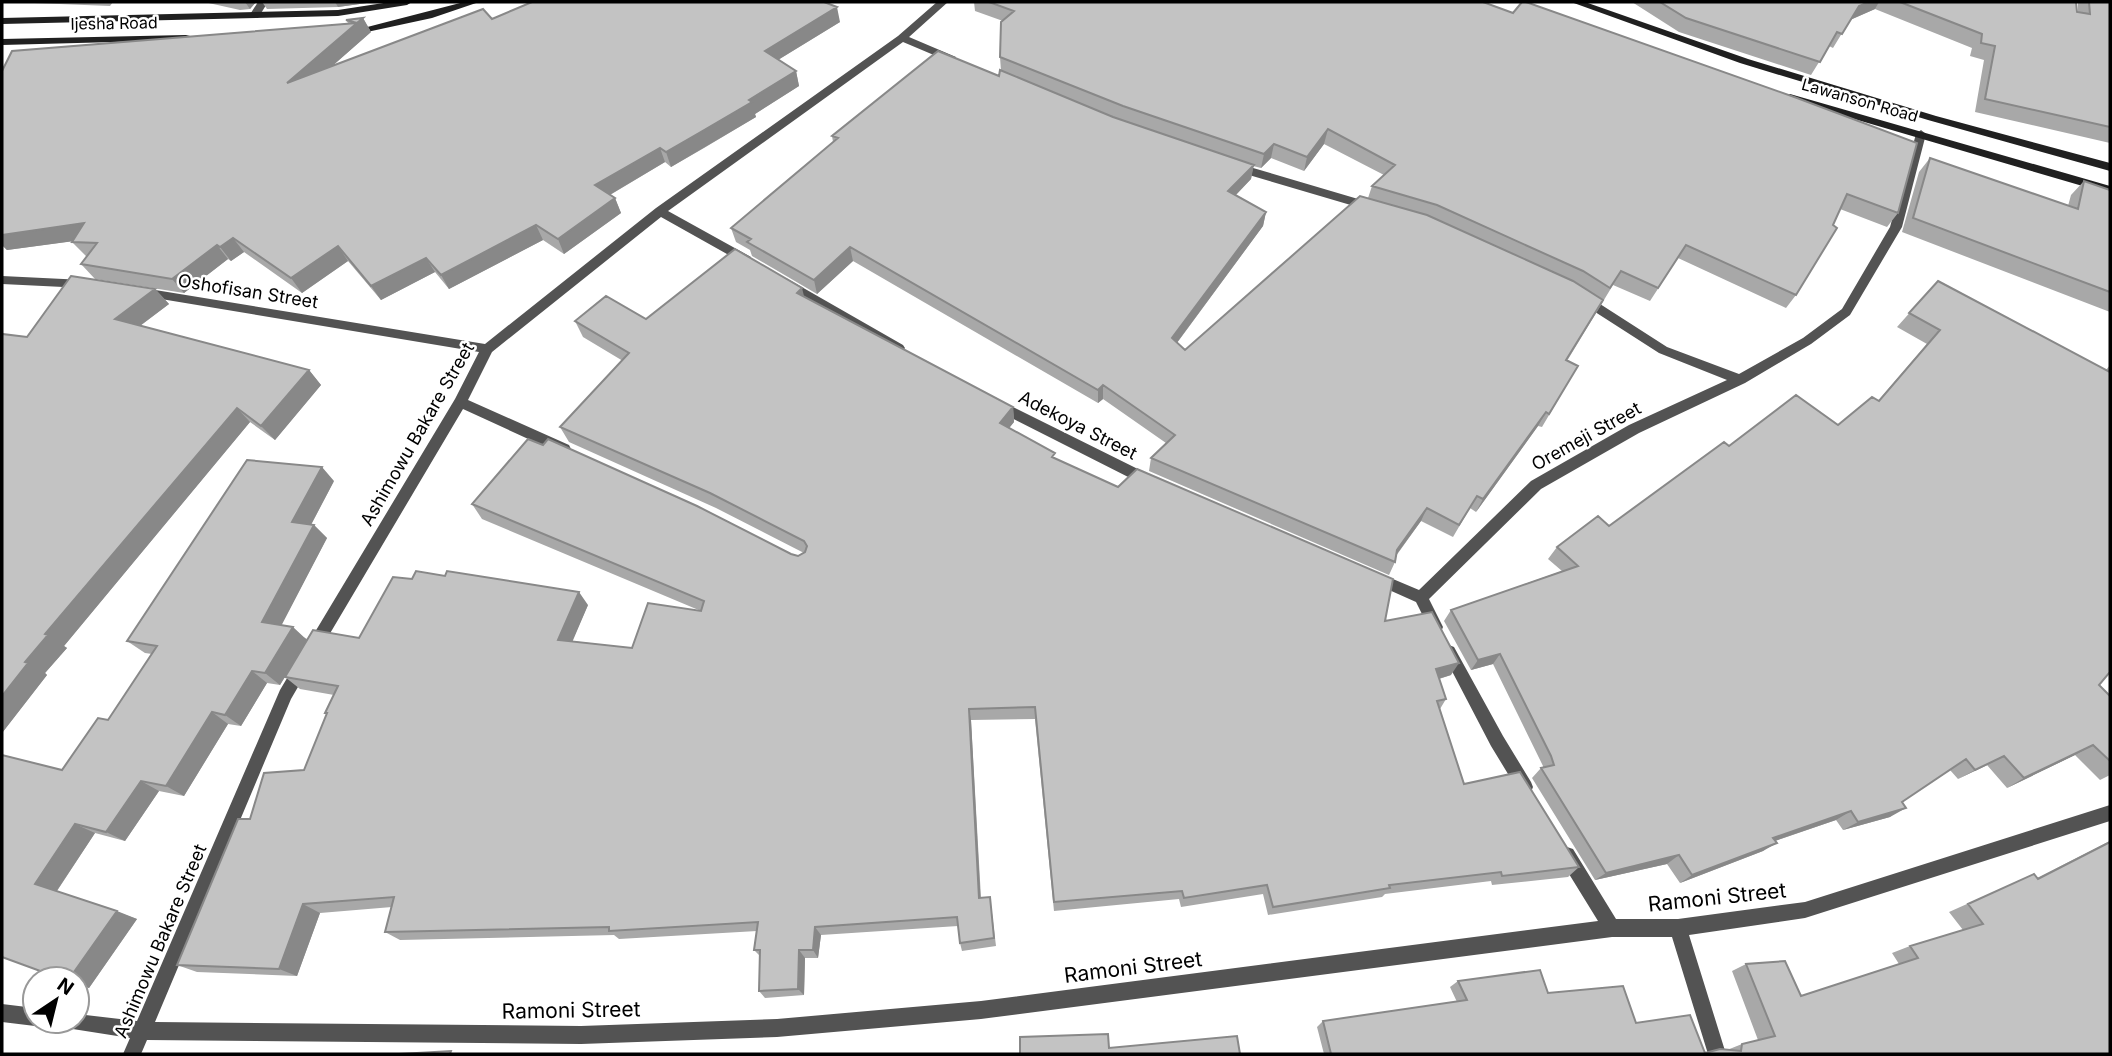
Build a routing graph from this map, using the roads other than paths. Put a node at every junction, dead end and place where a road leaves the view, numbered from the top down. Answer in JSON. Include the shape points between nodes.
{"nodes":[{"id":1,"x":263,"y":2,"type":"edge"},
{"id":2,"x":407,"y":2,"type":"edge"},
{"id":3,"x":474,"y":2,"type":"edge"},
{"id":4,"x":943,"y":2,"type":"edge"},
{"id":5,"x":1576,"y":2,"type":"edge"},
{"id":6,"x":254,"y":16,"type":"junction"},
{"id":7,"x":2,"y":21,"type":"edge"},
{"id":8,"x":341,"y":33,"type":"edge"},
{"id":9,"x":192,"y":38,"type":"edge"},
{"id":10,"x":902,"y":38,"type":"junction"},
{"id":11,"x":2,"y":42,"type":"edge"},
{"id":12,"x":967,"y":65,"type":"edge"},
{"id":13,"x":1780,"y":94,"type":"edge"},
{"id":14,"x":1921,"y":134,"type":"junction"},
{"id":15,"x":1225,"y":163,"type":"edge"},
{"id":16,"x":2110,"y":167,"type":"edge"},
{"id":17,"x":2110,"y":190,"type":"edge"},
{"id":18,"x":660,"y":211,"type":"junction"},
{"id":19,"x":1389,"y":213,"type":"edge"},
{"id":20,"x":2,"y":280,"type":"edge"},
{"id":21,"x":93,"y":285,"type":"edge"},
{"id":22,"x":130,"y":290,"type":"edge"},
{"id":23,"x":1571,"y":290,"type":"edge"},
{"id":24,"x":486,"y":349,"type":"junction"},
{"id":25,"x":909,"y":354,"type":"edge"},
{"id":26,"x":1740,"y":380,"type":"junction"},
{"id":27,"x":992,"y":401,"type":"edge"},
{"id":28,"x":460,"y":402,"type":"junction"},
{"id":29,"x":580,"y":457,"type":"edge"},
{"id":30,"x":1165,"y":488,"type":"edge"},
{"id":31,"x":1364,"y":573,"type":"edge"},
{"id":32,"x":1422,"y":598,"type":"junction"},
{"id":33,"x":1533,"y":799,"type":"edge"},
{"id":34,"x":2110,"y":813,"type":"edge"},
{"id":35,"x":1561,"y":846,"type":"edge"},
{"id":36,"x":1612,"y":928,"type":"junction"},
{"id":37,"x":1678,"y":929,"type":"junction"},
{"id":38,"x":2,"y":1013,"type":"edge"},
{"id":39,"x":21,"y":1015,"type":"edge"},
{"id":40,"x":91,"y":1024,"type":"edge"},
{"id":41,"x":143,"y":1031,"type":"junction"},
{"id":42,"x":132,"y":1054,"type":"edge"},
{"id":43,"x":1717,"y":1054,"type":"edge"}],
"edges":[{"from":1,"to":6,"type":"street"},
{"from":2,"to":6,"type":"main road","name":"Ijesha Road","via":[[338,13]]},
{"from":3,"to":8,"type":"main road"},
{"from":4,"to":10,"type":"street","name":"Ashimowu Bakare Street"},
{"from":5,"to":16,"type":"main road","name":"Lawanson Road","via":[[1744,61]]},
{"from":6,"to":7,"type":"main road","name":"Ijesha Road"},
{"from":9,"to":11,"type":"main road","name":"Ijesha Road"},
{"from":10,"to":12,"type":"street"},
{"from":10,"to":18,"type":"street","name":"Ashimowu Bakare Street"},
{"from":13,"to":14,"type":"main road","name":"Lawanson Road"},
{"from":14,"to":17,"type":"main road","name":"Lawanson Road"},
{"from":14,"to":26,"type":"street","name":"Oremeji Street","via":[[1896,227],[1846,312]]},
{"from":15,"to":19,"type":"street"},
{"from":18,"to":24,"type":"street","name":"Ashimowu Bakare Street"},
{"from":18,"to":25,"type":"street"},
{"from":20,"to":21,"type":"street"},
{"from":22,"to":24,"type":"street","name":"Oshofisan Street"},
{"from":23,"to":26,"type":"street","via":[[1663,350]]},
{"from":24,"to":28,"type":"street","name":"Ashimowu Bakare Street"},
{"from":26,"to":32,"type":"street","name":"Oremeji Street","via":[[1634,429],[1536,485]]},
{"from":27,"to":30,"type":"street","name":"Adekoya Street"},
{"from":28,"to":29,"type":"street"},
{"from":28,"to":41,"type":"street","name":"Ashimowu Bakare Street","via":[[285,695]]},
{"from":31,"to":32,"type":"street"},
{"from":32,"to":33,"type":"street"},
{"from":34,"to":37,"type":"street","name":"Ramoni Street","via":[[1805,910]]},
{"from":35,"to":36,"type":"street"},
{"from":36,"to":37,"type":"street","name":"Ramoni Street"},
{"from":36,"to":41,"type":"street","name":"Ramoni Street","via":[[981,1010],[777,1028],[582,1035]]},
{"from":37,"to":43,"type":"street"},
{"from":38,"to":39,"type":"street"},
{"from":40,"to":41,"type":"street","name":"Ramoni Street"},
{"from":41,"to":42,"type":"street","name":"Ashimowu Bakare Street"}]}
